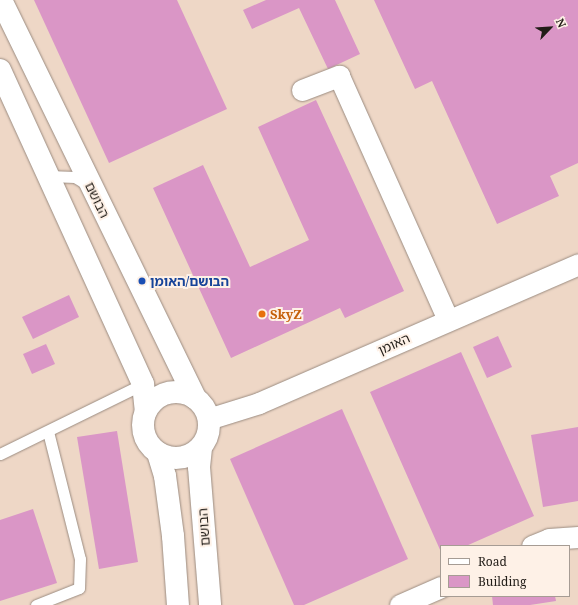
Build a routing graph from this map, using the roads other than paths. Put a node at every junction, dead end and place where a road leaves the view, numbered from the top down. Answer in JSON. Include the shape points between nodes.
{"nodes":[{"id":1,"x":2,"y":0,"type":"edge"},
{"id":2,"x":0,"y":70,"type":"edge"},
{"id":3,"x":302,"y":90,"type":"dead end"},
{"id":4,"x":48,"y":176,"type":"junction"},
{"id":5,"x":90,"y":186,"type":"junction"},
{"id":6,"x":578,"y":264,"type":"edge"},
{"id":7,"x":448,"y":320,"type":"junction"},
{"id":8,"x":143,"y":384,"type":"junction"},
{"id":9,"x":195,"y":398,"type":"junction"},
{"id":10,"x":146,"y":412,"type":"junction"},
{"id":11,"x":208,"y":419,"type":"junction"},
{"id":12,"x":48,"y":432,"type":"junction"},
{"id":13,"x":200,"y":448,"type":"junction"},
{"id":14,"x":158,"y":453,"type":"junction"},
{"id":15,"x":0,"y":454,"type":"edge"},
{"id":16,"x":578,"y":537,"type":"edge"},
{"id":17,"x":534,"y":545,"type":"edge"},
{"id":18,"x":440,"y":587,"type":"edge"},
{"id":19,"x":36,"y":605,"type":"edge"},
{"id":20,"x":178,"y":605,"type":"edge"},
{"id":21,"x":210,"y":605,"type":"edge"},
{"id":22,"x":400,"y":605,"type":"edge"}],
"edges":[{"from":1,"to":5,"type":"street","name":"הבושם"},
{"from":2,"to":4,"type":"street"},
{"from":3,"to":7,"type":"street","via":[[339,76]]},
{"from":4,"to":5,"type":"lane","via":[[75,177]]},
{"from":4,"to":8,"type":"street"},
{"from":5,"to":9,"type":"street","name":"הבושם"},
{"from":6,"to":7,"type":"street","name":"האומן"},
{"from":7,"to":11,"type":"street","name":"האומן","via":[[259,403]]},
{"from":8,"to":10,"type":"street"},
{"from":8,"to":12,"type":"lane"},
{"from":9,"to":10,"type":"street","via":[[170,393],[156,399]]},
{"from":9,"to":11,"type":"street","via":[[205,409]]},
{"from":10,"to":14,"type":"street","via":[[144,434]]},
{"from":11,"to":13,"type":"street","via":[[208,434]]},
{"from":12,"to":15,"type":"lane"},
{"from":12,"to":19,"type":"lane","via":[[80,558],[79,588]]},
{"from":13,"to":14,"type":"street","via":[[189,456],[180,458],[166,457]]},
{"from":13,"to":21,"type":"street","name":"הבושם","via":[[199,467]]},
{"from":14,"to":20,"type":"street","via":[[165,476],[173,536]]},
{"from":16,"to":17,"type":"street","via":[[549,539]]},
{"from":18,"to":22,"type":"street"}]}
